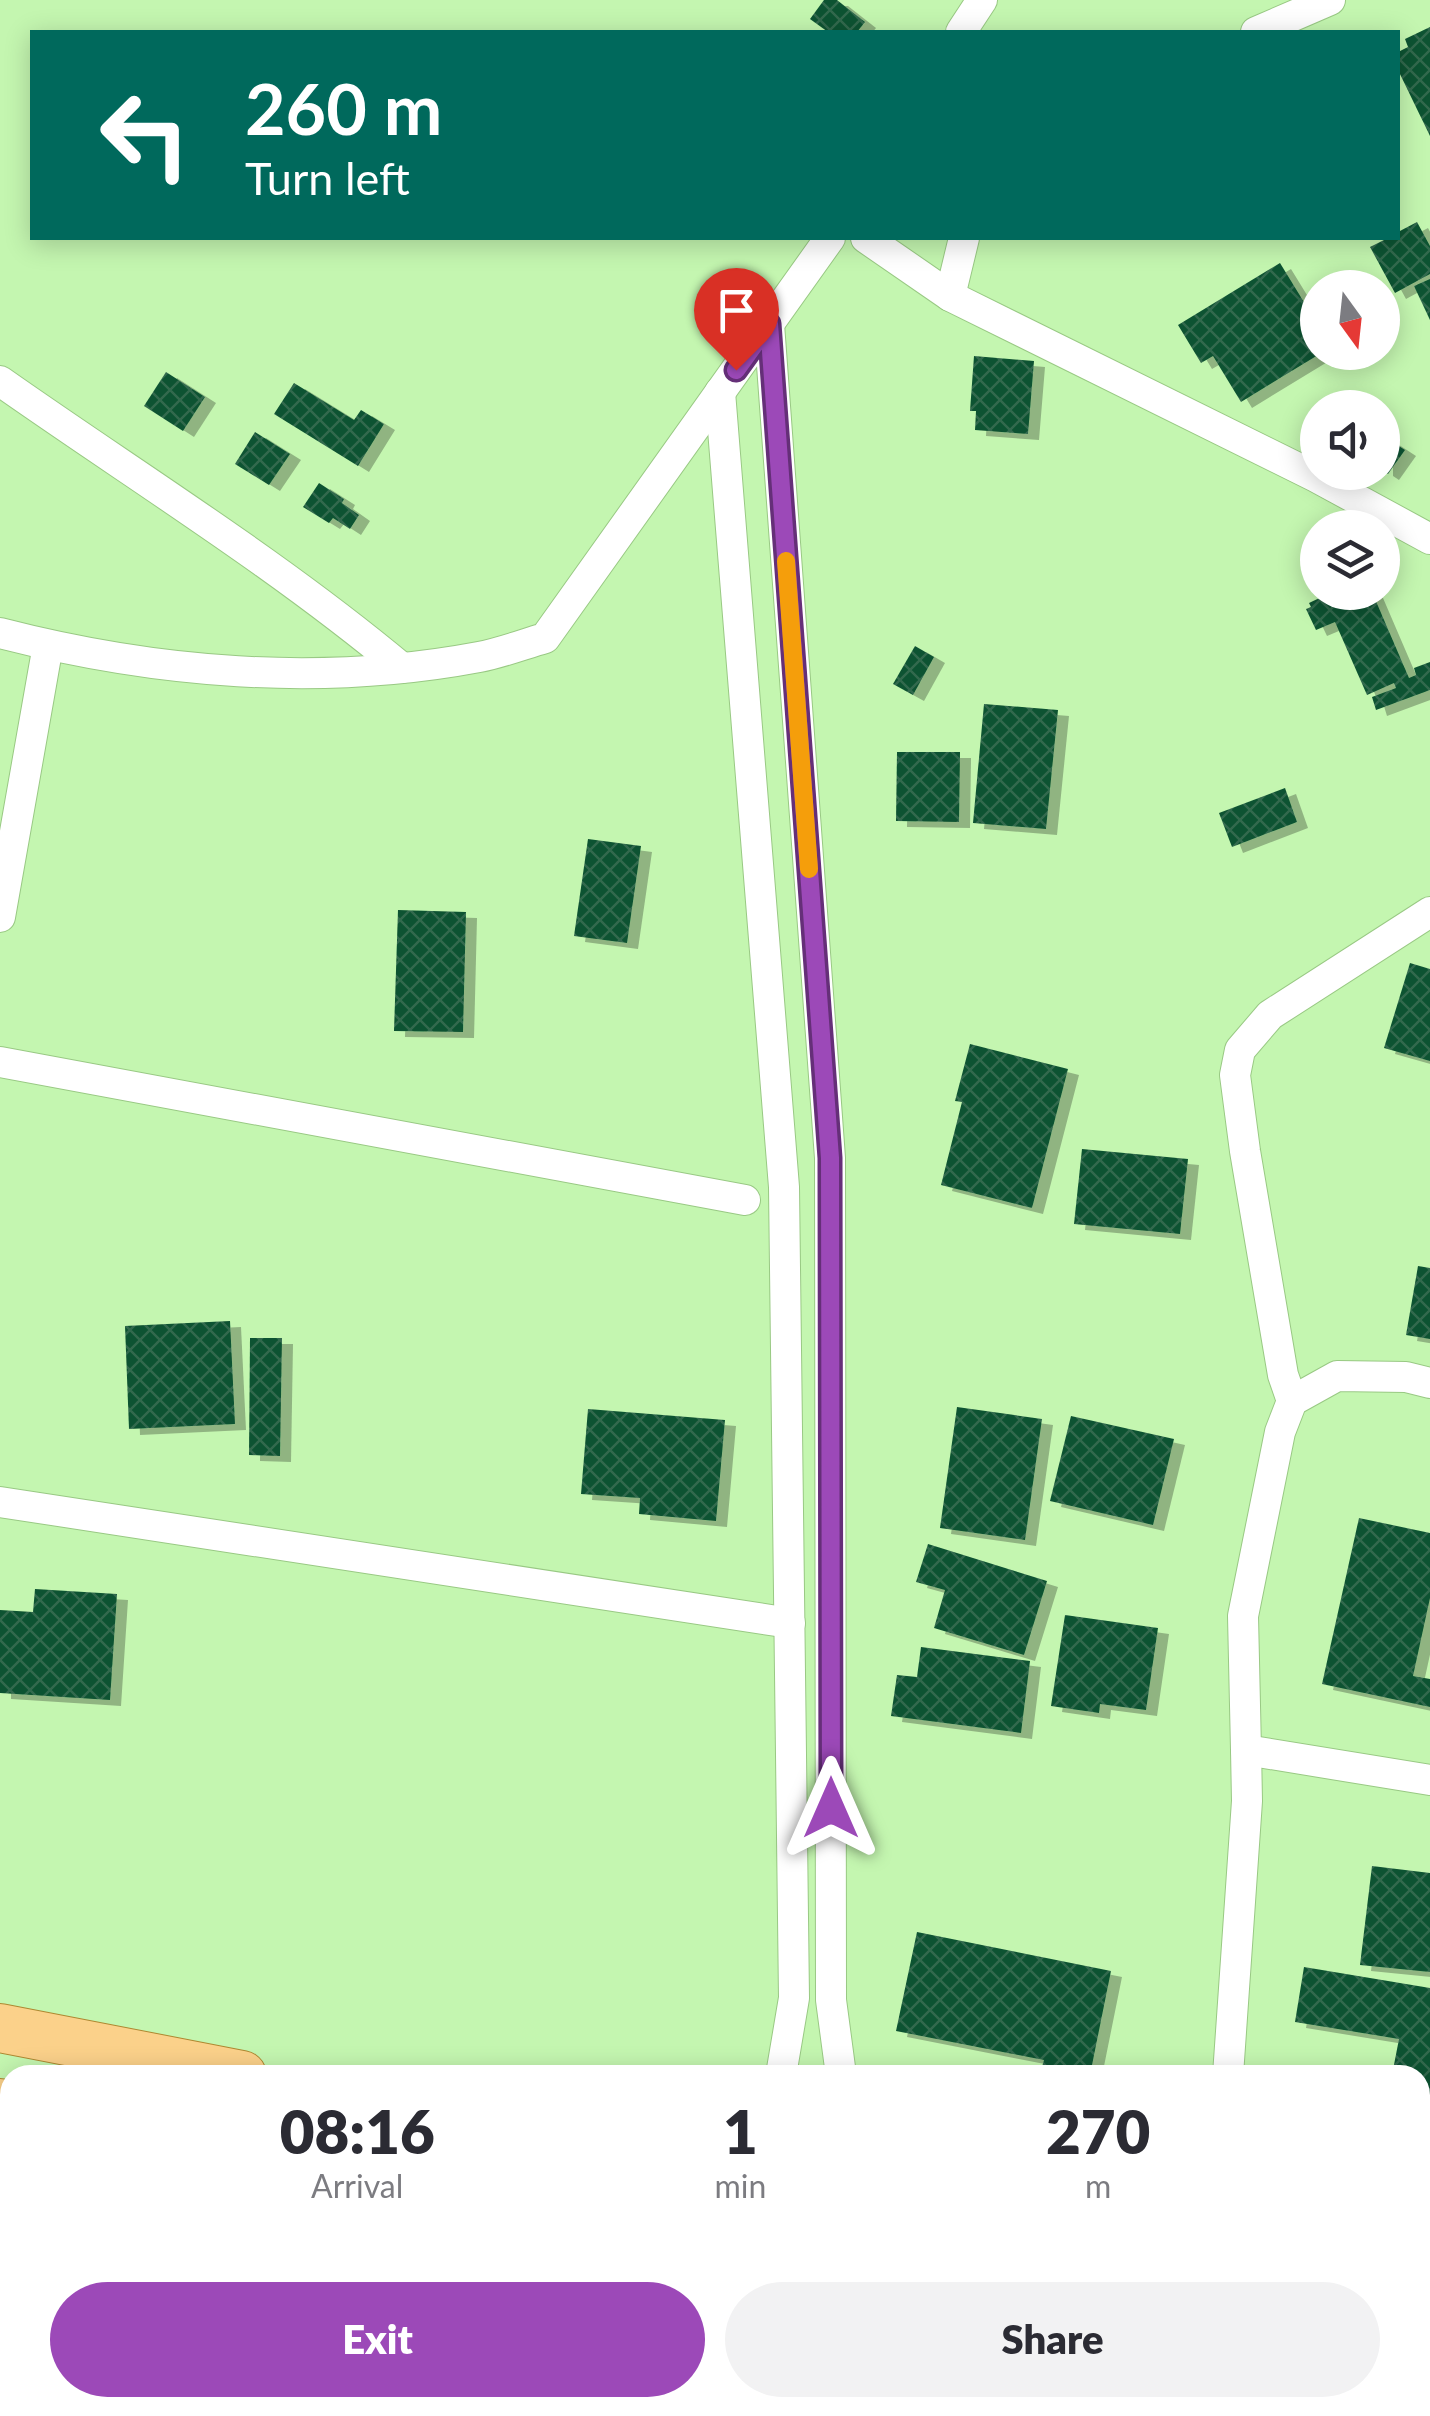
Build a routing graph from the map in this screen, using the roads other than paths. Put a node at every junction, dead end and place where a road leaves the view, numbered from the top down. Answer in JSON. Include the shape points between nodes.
{"nodes":[{"id":1,"x":982,"y":0,"type":"edge"},
{"id":2,"x":1330,"y":0,"type":"edge"},
{"id":3,"x":962,"y":30,"type":"edge"},
{"id":4,"x":1261,"y":30,"type":"edge"},
{"id":5,"x":829,"y":240,"type":"edge"},
{"id":6,"x":869,"y":240,"type":"edge"},
{"id":7,"x":964,"y":240,"type":"edge"},
{"id":8,"x":950,"y":296,"type":"junction"},
{"id":9,"x":769,"y":324,"type":"junction"},
{"id":10,"x":0,"y":381,"type":"edge"},
{"id":11,"x":720,"y":392,"type":"junction"},
{"id":12,"x":1430,"y":539,"type":"edge"},
{"id":13,"x":0,"y":633,"type":"edge"},
{"id":14,"x":48,"y":645,"type":"junction"},
{"id":15,"x":402,"y":668,"type":"junction"},
{"id":16,"x":1430,"y":912,"type":"edge"},
{"id":17,"x":0,"y":917,"type":"edge"},
{"id":18,"x":0,"y":1062,"type":"edge"},
{"id":19,"x":745,"y":1200,"type":"dead end"},
{"id":20,"x":1430,"y":1382,"type":"edge"},
{"id":21,"x":1292,"y":1401,"type":"junction"},
{"id":22,"x":0,"y":1502,"type":"edge"},
{"id":23,"x":790,"y":1624,"type":"junction"},
{"id":24,"x":1246,"y":1750,"type":"junction"},
{"id":25,"x":1430,"y":1780,"type":"edge"},
{"id":26,"x":0,"y":2028,"type":"edge"},
{"id":27,"x":191,"y":2065,"type":"edge"},
{"id":28,"x":783,"y":2065,"type":"edge"},
{"id":29,"x":840,"y":2065,"type":"edge"},
{"id":30,"x":1229,"y":2065,"type":"edge"}],
"edges":[{"from":1,"to":3,"type":"street"},
{"from":2,"to":4,"type":"street"},
{"from":5,"to":9,"type":"street"},
{"from":6,"to":8,"type":"street"},
{"from":7,"to":8,"type":"street"},
{"from":8,"to":12,"type":"street"},
{"from":9,"to":11,"type":"street"},
{"from":9,"to":29,"type":"street","via":[[830,1158],[831,2000]]},
{"from":10,"to":15,"type":"street","via":[[235,539]]},
{"from":11,"to":15,"type":"street","via":[[545,638],[482,657]]},
{"from":11,"to":23,"type":"street","via":[[784,1188]]},
{"from":13,"to":14,"type":"street"},
{"from":14,"to":15,"type":"street","via":[[206,672]]},
{"from":14,"to":17,"type":"street"},
{"from":16,"to":21,"type":"street","via":[[1270,1015],[1240,1050],[1235,1075],[1245,1151]]},
{"from":18,"to":19,"type":"street"},
{"from":20,"to":21,"type":"street","via":[[1337,1376]]},
{"from":21,"to":24,"type":"street","via":[[1243,1616]]},
{"from":22,"to":23,"type":"street"},
{"from":23,"to":28,"type":"street","via":[[794,1998]]},
{"from":24,"to":25,"type":"street"},
{"from":24,"to":30,"type":"street"},
{"from":26,"to":27,"type":"main road"}]}
